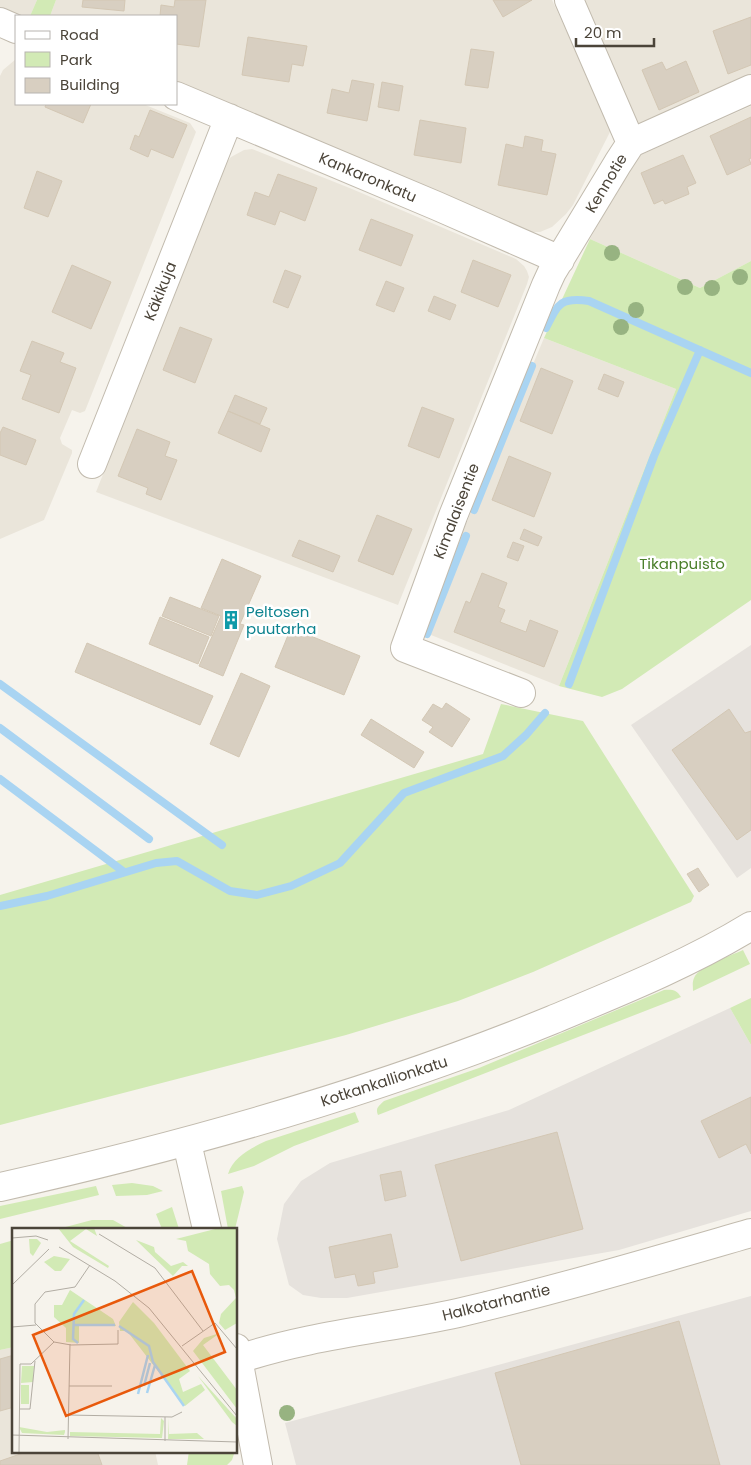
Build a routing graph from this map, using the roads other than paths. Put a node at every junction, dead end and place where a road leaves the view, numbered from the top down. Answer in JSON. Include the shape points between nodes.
{"nodes":[{"id":1,"x":569,"y":0,"type":"edge"},
{"id":2,"x":751,"y":89,"type":"edge"},
{"id":3,"x":178,"y":97,"type":"edge"},
{"id":4,"x":229,"y":118,"type":"junction"},
{"id":5,"x":631,"y":143,"type":"junction"},
{"id":6,"x":560,"y":260,"type":"junction"},
{"id":7,"x":92,"y":464,"type":"dead end"},
{"id":8,"x":521,"y":693,"type":"dead end"},
{"id":9,"x":751,"y":926,"type":"edge"},
{"id":10,"x":187,"y":1143,"type":"junction"},
{"id":11,"x":0,"y":1187,"type":"edge"},
{"id":12,"x":206,"y":1228,"type":"edge"},
{"id":13,"x":751,"y":1233,"type":"edge"},
{"id":14,"x":238,"y":1354,"type":"edge"},
{"id":15,"x":258,"y":1465,"type":"edge"}],
"edges":[{"from":1,"to":5,"type":"street"},
{"from":2,"to":5,"type":"street","name":"Kennotie"},
{"from":3,"to":4,"type":"street","name":"Kankaronkatu"},
{"from":4,"to":6,"type":"street","name":"Kankaronkatu"},
{"from":4,"to":7,"type":"street","name":"Käkikuja"},
{"from":5,"to":6,"type":"street","name":"Kennotie"},
{"from":6,"to":8,"type":"street","name":"Kimalaisentie","via":[[546,285],[453,516],[405,648]]},
{"from":9,"to":10,"type":"street","name":"Kotkankallionkatu","via":[[612,994],[496,1042],[375,1085]]},
{"from":10,"to":11,"type":"street","name":"Kotkankallionkatu"},
{"from":10,"to":12,"type":"street"},
{"from":13,"to":14,"type":"street","name":"Halkotarhantie","via":[[458,1313]]},
{"from":14,"to":15,"type":"street"}]}
